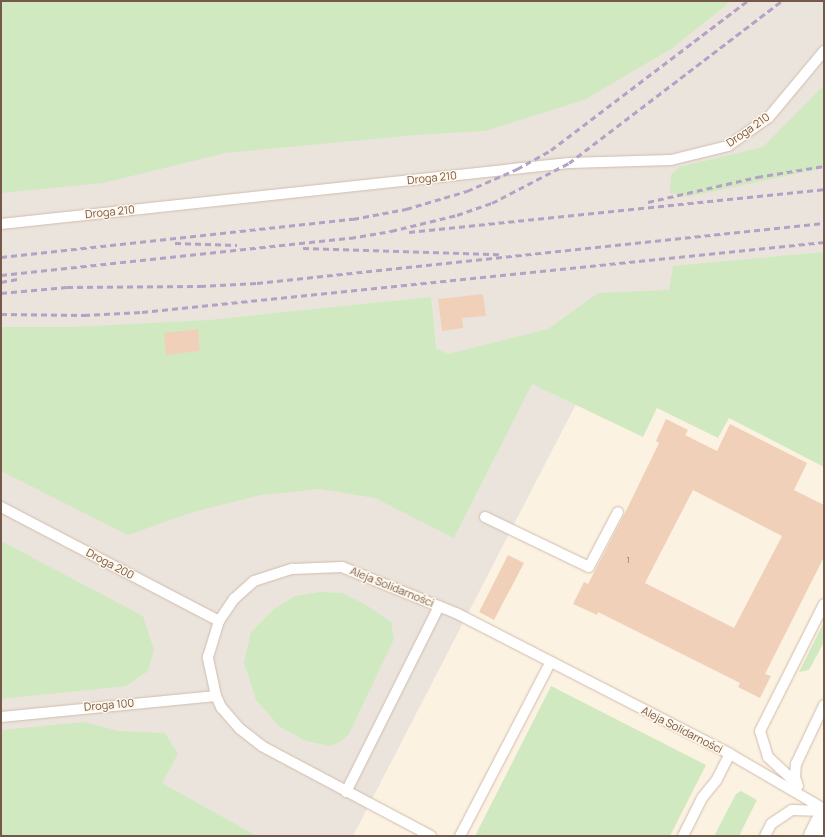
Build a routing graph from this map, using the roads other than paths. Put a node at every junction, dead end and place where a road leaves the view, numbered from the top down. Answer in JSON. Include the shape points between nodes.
{"nodes":[{"id":1,"x":824,"y":51,"type":"edge"},
{"id":2,"x":1,"y":224,"type":"edge"},
{"id":3,"x":1,"y":507,"type":"edge"},
{"id":4,"x":618,"y":512,"type":"dead end"},
{"id":5,"x":485,"y":517,"type":"dead end"},
{"id":6,"x":824,"y":604,"type":"edge"},
{"id":7,"x":439,"y":606,"type":"junction"},
{"id":8,"x":219,"y":621,"type":"junction"},
{"id":9,"x":550,"y":662,"type":"junction"},
{"id":10,"x":216,"y":696,"type":"junction"},
{"id":11,"x":824,"y":705,"type":"edge"},
{"id":12,"x":1,"y":717,"type":"edge"},
{"id":13,"x":730,"y":754,"type":"junction"},
{"id":14,"x":797,"y":784,"type":"junction"},
{"id":15,"x":346,"y":792,"type":"junction"},
{"id":16,"x":824,"y":810,"type":"edge"},
{"id":17,"x":824,"y":818,"type":"edge"},
{"id":18,"x":431,"y":836,"type":"edge"},
{"id":19,"x":460,"y":836,"type":"edge"},
{"id":20,"x":683,"y":836,"type":"edge"},
{"id":21,"x":765,"y":836,"type":"edge"},
{"id":22,"x":815,"y":836,"type":"edge"}],
"edges":[{"from":1,"to":2,"type":"lane","name":"Droga 210","via":[[769,116],[728,146],[671,160],[569,163]]},
{"from":3,"to":8,"type":"lane","name":"Droga 200"},
{"from":4,"to":5,"type":"lane","via":[[589,567]]},
{"from":6,"to":14,"type":"lane","via":[[760,731],[768,757]]},
{"from":7,"to":8,"type":"lane","name":"Aleja Solidarności","via":[[342,567],[292,569],[254,581],[234,599]]},
{"from":7,"to":9,"type":"lane","name":"Aleja Solidarności"},
{"from":7,"to":15,"type":"lane"},
{"from":8,"to":10,"type":"lane","name":"Aleja Solidarności","via":[[208,657]]},
{"from":9,"to":13,"type":"lane","name":"Aleja Solidarności"},
{"from":9,"to":19,"type":"lane"},
{"from":10,"to":12,"type":"lane","name":"Droga 100"},
{"from":10,"to":15,"type":"lane","name":"Aleja Solidarności","via":[[221,707],[240,729],[262,746]]},
{"from":11,"to":14,"type":"lane","via":[[796,764]]},
{"from":13,"to":16,"type":"lane","name":"Aleja Solidarności"},
{"from":13,"to":20,"type":"lane","via":[[716,781],[702,798]]},
{"from":14,"to":16,"type":"lane"},
{"from":15,"to":18,"type":"lane","name":"Aleja Solidarności"},
{"from":16,"to":21,"type":"lane","via":[[792,810],[771,824]]},
{"from":17,"to":22,"type":"street"}]}
